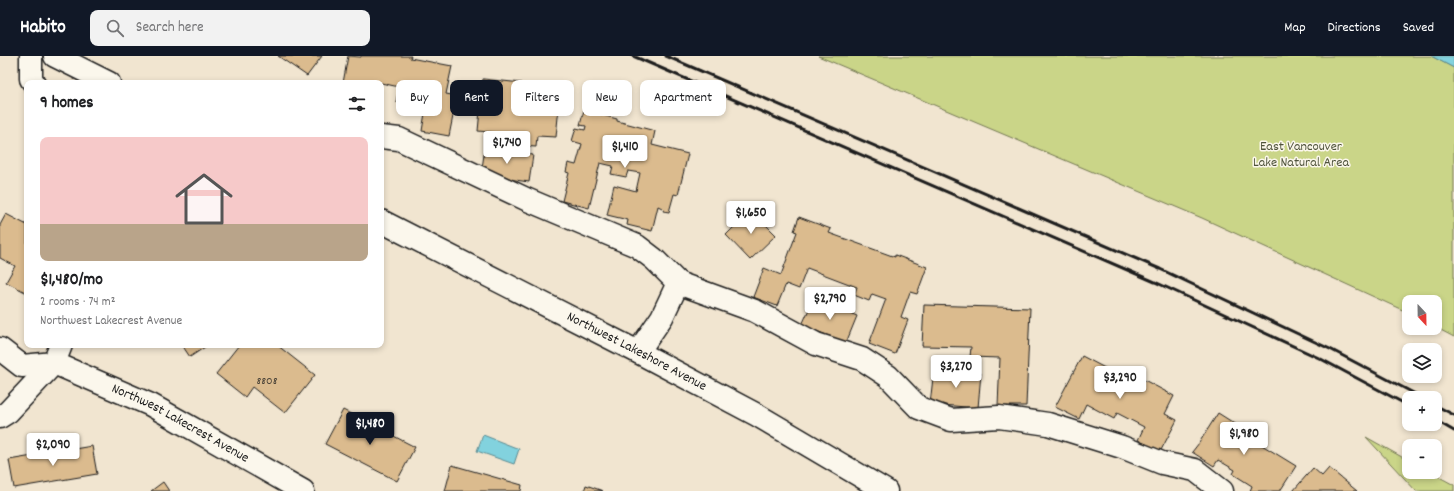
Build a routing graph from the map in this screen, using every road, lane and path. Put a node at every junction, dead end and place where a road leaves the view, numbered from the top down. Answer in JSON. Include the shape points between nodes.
{"nodes":[{"id":1,"x":31,"y":56,"type":"edge"},
{"id":2,"x":55,"y":56,"type":"edge"},
{"id":3,"x":32,"y":80,"type":"edge"},
{"id":4,"x":102,"y":80,"type":"edge"},
{"id":5,"x":384,"y":137,"type":"edge"},
{"id":6,"x":384,"y":223,"type":"edge"},
{"id":7,"x":678,"y":283,"type":"junction"},
{"id":8,"x":0,"y":349,"type":"edge"},
{"id":9,"x":638,"y":352,"type":"junction"},
{"id":10,"x":57,"y":354,"type":"edge"},
{"id":11,"x":0,"y":417,"type":"edge"},
{"id":12,"x":303,"y":491,"type":"edge"},
{"id":13,"x":886,"y":491,"type":"edge"},
{"id":14,"x":1222,"y":491,"type":"edge"}],
"edges":[{"from":1,"to":3,"type":"street"},
{"from":2,"to":4,"type":"street"},
{"from":5,"to":7,"type":"street","via":[[399,139],[528,200],[637,246]]},
{"from":6,"to":9,"type":"street","name":"Northwest Lakeshore Avenue"},
{"from":7,"to":9,"type":"street","via":[[662,317]]},
{"from":7,"to":14,"type":"street","via":[[755,311],[816,344],[862,359],[888,376],[919,408],[951,420],[999,417],[1048,424],[1122,447],[1162,463],[1195,470]]},
{"from":8,"to":10,"type":"street","via":[[22,366]]},
{"from":9,"to":13,"type":"street","name":"Northwest Lakeshore Avenue","via":[[757,415]]},
{"from":10,"to":11,"type":"street","via":[[8,412]]},
{"from":10,"to":12,"type":"street","name":"Northwest Lakecrest Avenue"}]}
